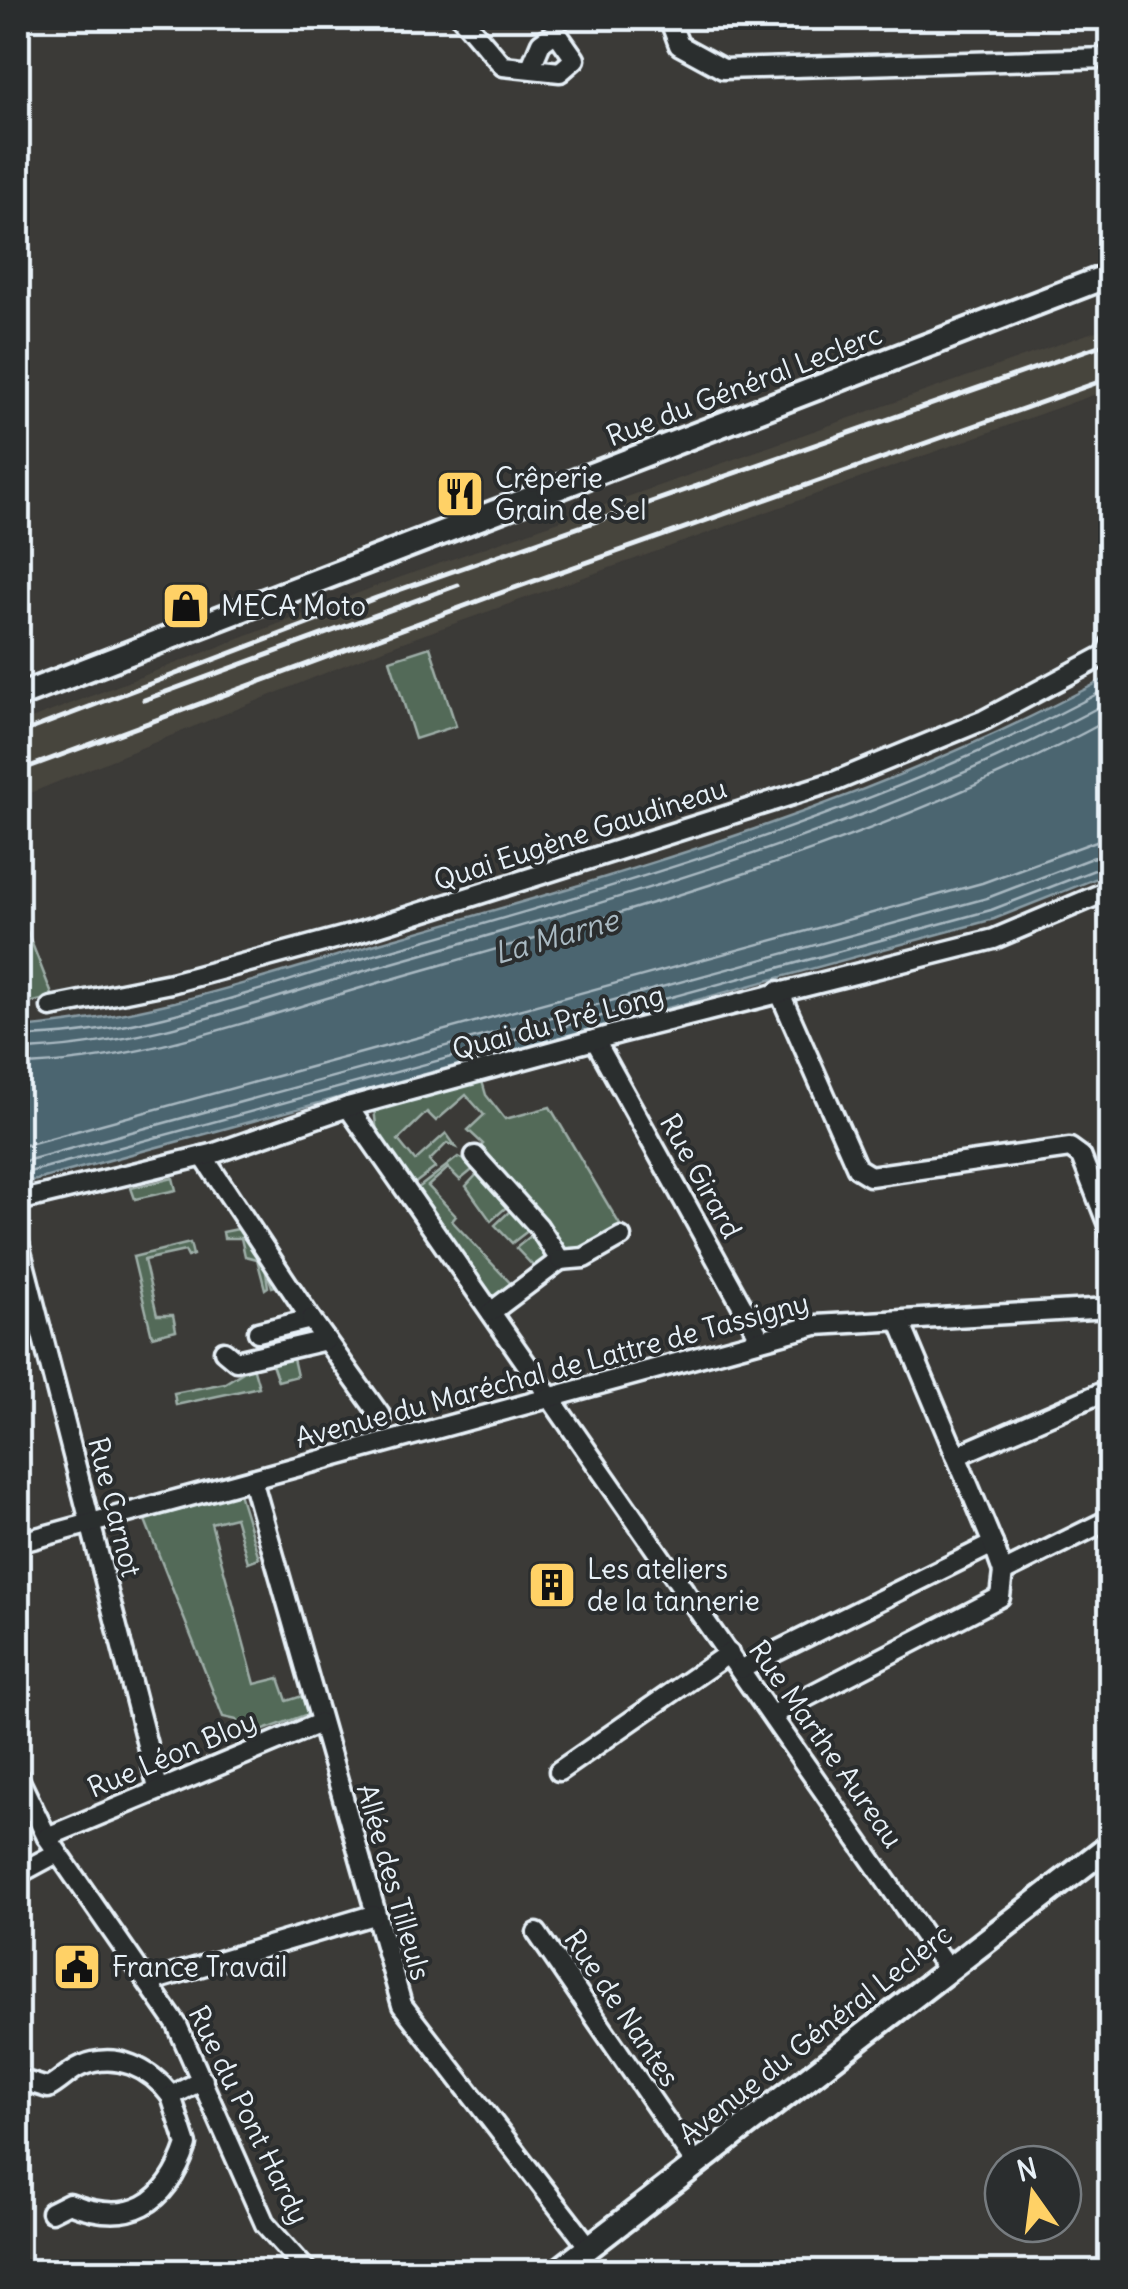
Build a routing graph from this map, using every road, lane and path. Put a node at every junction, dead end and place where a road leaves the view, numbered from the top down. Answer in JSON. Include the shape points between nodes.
{"nodes":[{"id":1,"x":462,"y":18,"type":"edge"},
{"id":2,"x":669,"y":18,"type":"edge"},
{"id":3,"x":1110,"y":57,"type":"edge"},
{"id":4,"x":530,"y":68,"type":"dead end"},
{"id":5,"x":1107,"y":277,"type":"edge"},
{"id":6,"x":1108,"y":650,"type":"edge"},
{"id":7,"x":18,"y":696,"type":"edge"},
{"id":8,"x":1110,"y":890,"type":"edge"},
{"id":9,"x":779,"y":991,"type":"junction"},
{"id":10,"x":51,"y":1008,"type":"dead end"},
{"id":11,"x":594,"y":1040,"type":"junction"},
{"id":12,"x":348,"y":1107,"type":"junction"},
{"id":13,"x":203,"y":1156,"type":"junction"},
{"id":14,"x":476,"y":1156,"type":"dead end"},
{"id":15,"x":18,"y":1202,"type":"edge"},
{"id":16,"x":1110,"y":1230,"type":"edge"},
{"id":17,"x":622,"y":1237,"type":"dead end"},
{"id":18,"x":18,"y":1240,"type":"edge"},
{"id":19,"x":560,"y":1260,"type":"junction"},
{"id":20,"x":1110,"y":1308,"type":"edge"},
{"id":21,"x":491,"y":1312,"type":"junction"},
{"id":22,"x":312,"y":1319,"type":"junction"},
{"id":23,"x":900,"y":1322,"type":"junction"},
{"id":24,"x":258,"y":1332,"type":"dead end"},
{"id":25,"x":760,"y":1338,"type":"junction"},
{"id":26,"x":326,"y":1340,"type":"junction"},
{"id":27,"x":224,"y":1351,"type":"dead end"},
{"id":28,"x":1110,"y":1389,"type":"edge"},
{"id":29,"x":553,"y":1398,"type":"junction"},
{"id":30,"x":382,"y":1418,"type":"dead end"},
{"id":31,"x":956,"y":1456,"type":"junction"},
{"id":32,"x":252,"y":1479,"type":"junction"},
{"id":33,"x":1110,"y":1518,"type":"edge"},
{"id":34,"x":90,"y":1523,"type":"junction"},
{"id":35,"x":18,"y":1543,"type":"edge"},
{"id":36,"x":993,"y":1544,"type":"junction"},
{"id":37,"x":1003,"y":1572,"type":"junction"},
{"id":38,"x":729,"y":1653,"type":"junction"},
{"id":39,"x":740,"y":1669,"type":"junction"},
{"id":40,"x":772,"y":1715,"type":"junction"},
{"id":41,"x":320,"y":1723,"type":"junction"},
{"id":42,"x":559,"y":1771,"type":"dead end"},
{"id":43,"x":18,"y":1777,"type":"edge"},
{"id":44,"x":158,"y":1788,"type":"junction"},
{"id":45,"x":52,"y":1845,"type":"junction"},
{"id":46,"x":1110,"y":1845,"type":"edge"},
{"id":47,"x":18,"y":1874,"type":"edge"},
{"id":48,"x":374,"y":1915,"type":"junction"},
{"id":49,"x":537,"y":1933,"type":"dead end"},
{"id":50,"x":948,"y":1970,"type":"junction"},
{"id":51,"x":148,"y":1982,"type":"junction"},
{"id":52,"x":18,"y":2079,"type":"edge"},
{"id":53,"x":203,"y":2080,"type":"junction"},
{"id":54,"x":171,"y":2096,"type":"junction"},
{"id":55,"x":695,"y":2163,"type":"junction"},
{"id":56,"x":51,"y":2212,"type":"dead end"},
{"id":57,"x":576,"y":2262,"type":"edge"},
{"id":58,"x":308,"y":2272,"type":"edge"}],
"edges":[{"from":1,"to":4,"type":"street","via":[[494,60]]},
{"from":2,"to":3,"type":"street","via":[[679,45],[723,70]]},
{"from":5,"to":7,"type":"main road","name":"Rue du Général Leclerc"},
{"from":6,"to":10,"type":"street","name":"Quai Eugène Gaudineau","via":[[984,720],[836,781],[353,934]]},
{"from":8,"to":9,"type":"street","name":"Quai du Pré Long","via":[[994,938]]},
{"from":9,"to":11,"type":"street","name":"Quai du Pré Long"},
{"from":9,"to":16,"type":"street","via":[[857,1168],[870,1176],[1070,1148],[1082,1156]]},
{"from":11,"to":12,"type":"street","name":"Quai du Pré Long"},
{"from":11,"to":25,"type":"street","name":"Rue Girard"},
{"from":12,"to":13,"type":"street","name":"Quai du Pré Long"},
{"from":12,"to":21,"type":"street","name":"Rue Marthe Aureau"},
{"from":13,"to":15,"type":"street","name":"Quai du Pré Long"},
{"from":13,"to":22,"type":"street"},
{"from":14,"to":19,"type":"street"},
{"from":17,"to":19,"type":"street","via":[[584,1258]]},
{"from":18,"to":34,"type":"street","name":"Rue Carnot"},
{"from":19,"to":21,"type":"street"},
{"from":20,"to":23,"type":"street","name":"Avenue du Maréchal de Lattre de Tassigny"},
{"from":21,"to":29,"type":"street","name":"Rue Marthe Aureau"},
{"from":22,"to":24,"type":"street"},
{"from":22,"to":26,"type":"street"},
{"from":23,"to":25,"type":"street","name":"Avenue du Maréchal de Lattre de Tassigny","via":[[816,1325]]},
{"from":23,"to":31,"type":"street"},
{"from":25,"to":29,"type":"street","name":"Avenue du Maréchal de Lattre de Tassigny"},
{"from":26,"to":27,"type":"street","via":[[236,1362]]},
{"from":26,"to":30,"type":"street"},
{"from":28,"to":31,"type":"street"},
{"from":29,"to":32,"type":"street","name":"Avenue du Maréchal de Lattre de Tassigny"},
{"from":29,"to":38,"type":"street","name":"Rue Marthe Aureau"},
{"from":31,"to":36,"type":"street"},
{"from":32,"to":34,"type":"street","name":"Avenue du Maréchal de Lattre de Tassigny"},
{"from":32,"to":41,"type":"street","name":"Allée des Tilleuls"},
{"from":33,"to":37,"type":"street"},
{"from":34,"to":35,"type":"street","name":"Avenue du Maréchal de Lattre de Tassigny"},
{"from":34,"to":44,"type":"street","name":"Rue Carnot"},
{"from":36,"to":37,"type":"street"},
{"from":36,"to":39,"type":"street"},
{"from":37,"to":40,"type":"street","via":[[1000,1597],[991,1604]]},
{"from":38,"to":39,"type":"street","name":"Rue Marthe Aureau"},
{"from":38,"to":42,"type":"street"},
{"from":39,"to":40,"type":"street","name":"Rue Marthe Aureau"},
{"from":40,"to":50,"type":"street","name":"Rue Marthe Aureau"},
{"from":41,"to":44,"type":"street","name":"Rue Léon Bloy"},
{"from":41,"to":48,"type":"street","name":"Allée des Tilleuls"},
{"from":43,"to":45,"type":"street","name":"Rue du Pont Hardy"},
{"from":44,"to":45,"type":"street","name":"Rue Léon Bloy"},
{"from":45,"to":47,"type":"street","name":"Rue Léon Bloy"},
{"from":45,"to":51,"type":"street","name":"Rue du Pont Hardy"},
{"from":46,"to":50,"type":"main road","name":"Avenue du Général Leclerc"},
{"from":48,"to":51,"type":"street"},
{"from":48,"to":57,"type":"street","name":"Allée des Tilleuls","via":[[393,1985],[414,2024]]},
{"from":49,"to":55,"type":"street","name":"Rue de Nantes"},
{"from":50,"to":55,"type":"main road","name":"Avenue du Général Leclerc"},
{"from":51,"to":53,"type":"street","name":"Rue du Pont Hardy"},
{"from":52,"to":54,"type":"street","via":[[48,2088],[83,2064],[118,2061],[143,2068]]},
{"from":53,"to":54,"type":"street"},
{"from":53,"to":58,"type":"street","name":"Rue du Pont Hardy","via":[[265,2224]]},
{"from":54,"to":56,"type":"street","via":[[187,2144],[165,2191],[115,2215],[69,2203]]},
{"from":55,"to":57,"type":"main road","name":"Avenue du Général Leclerc"}]}
